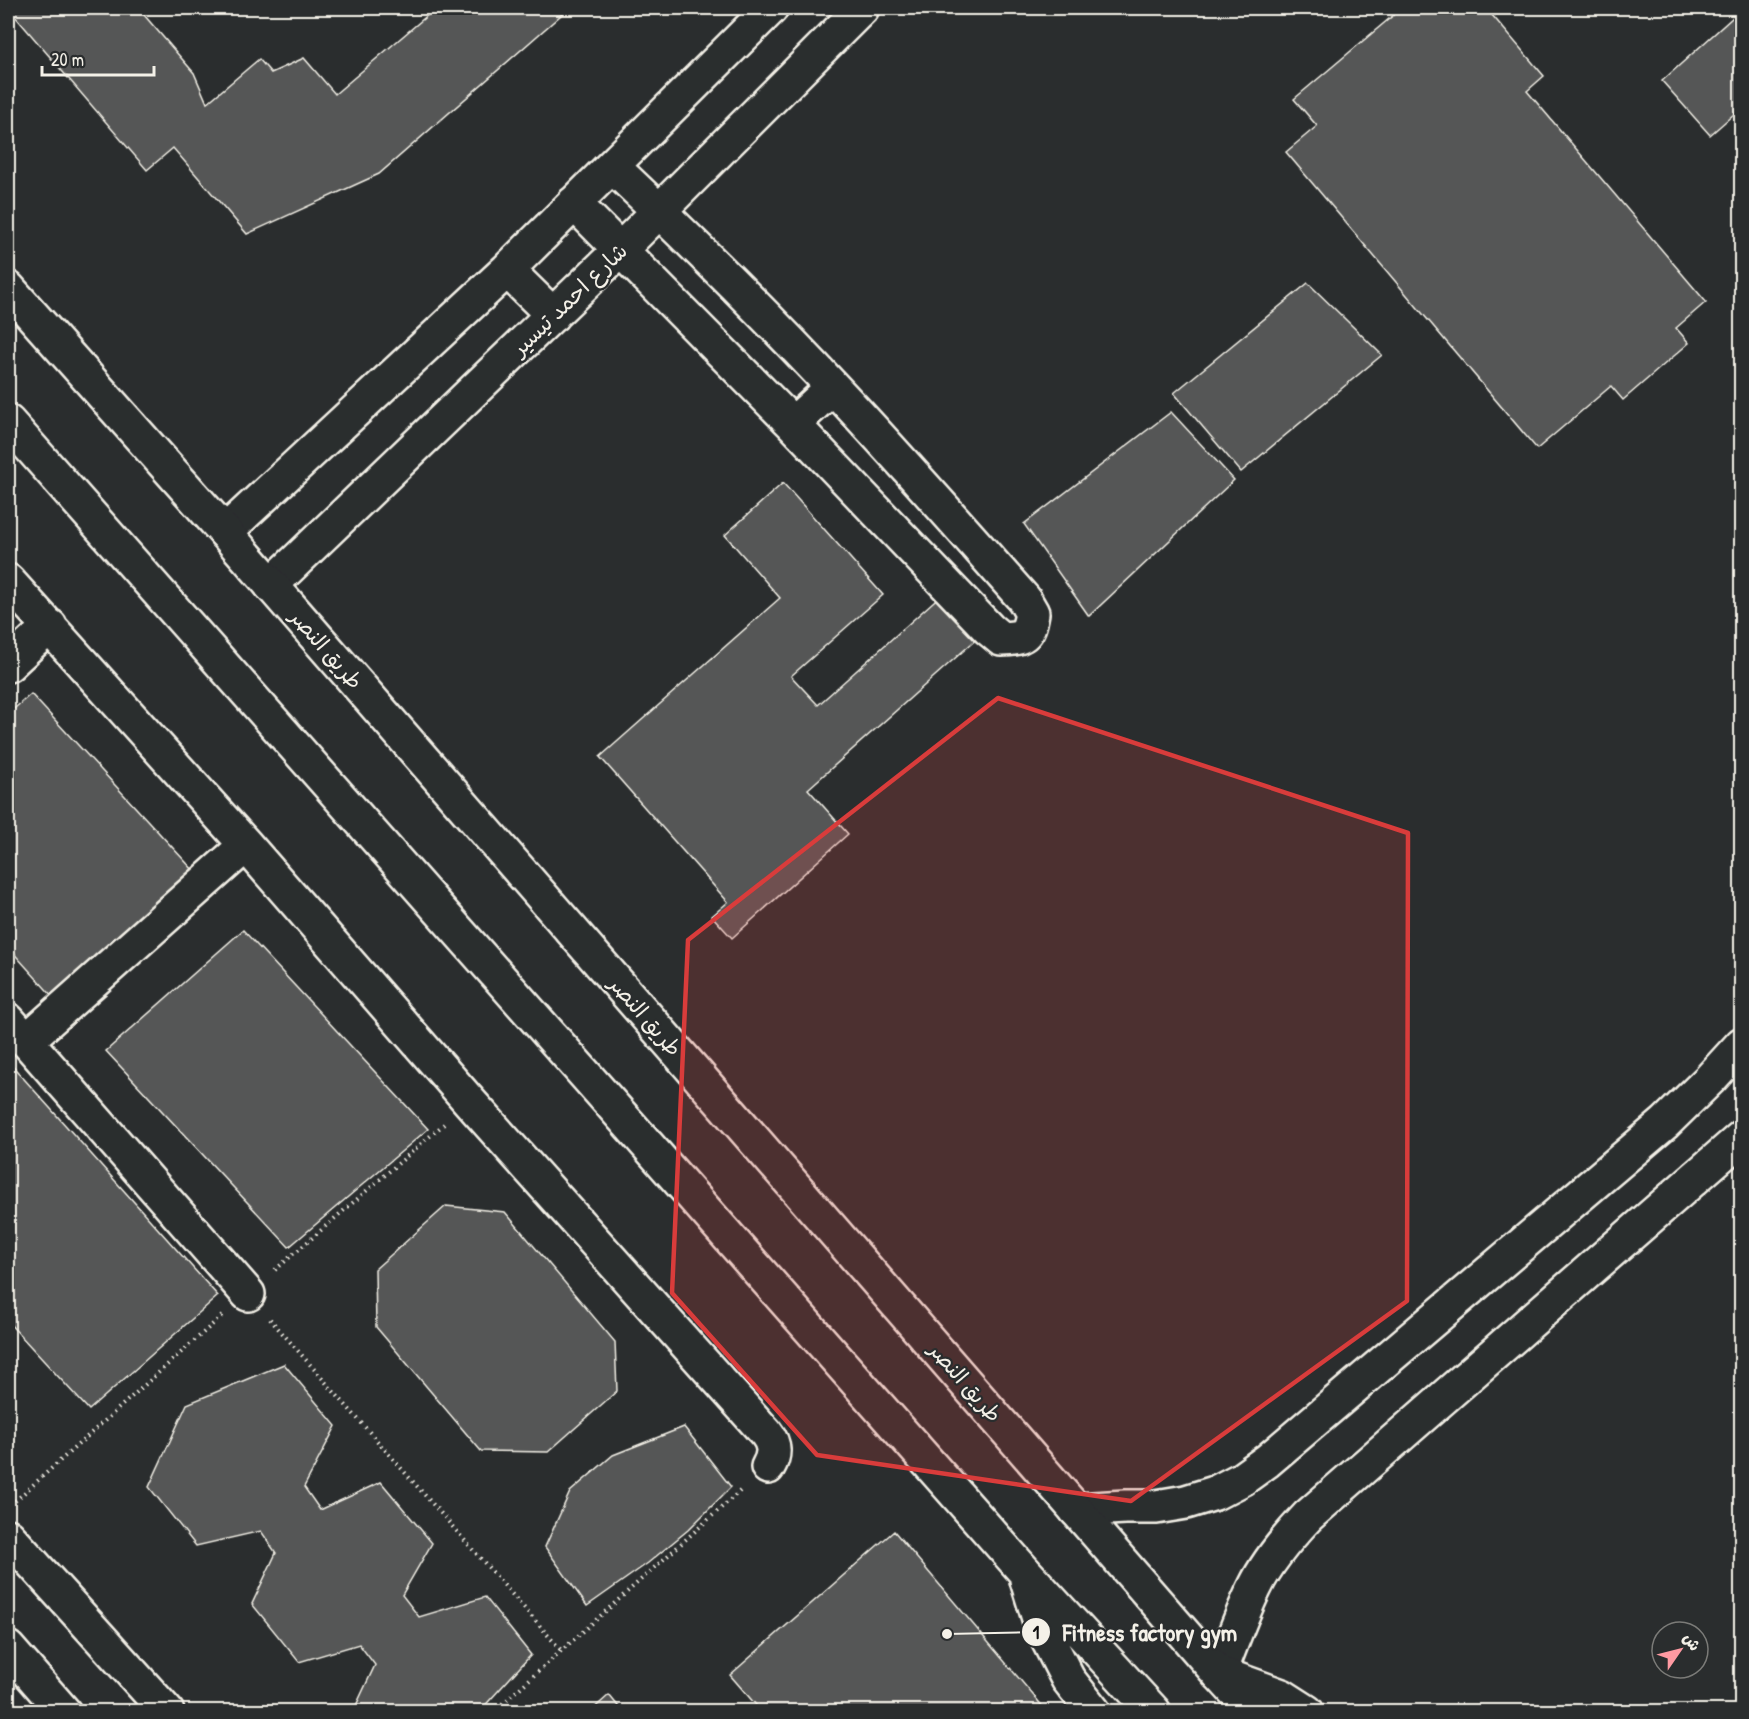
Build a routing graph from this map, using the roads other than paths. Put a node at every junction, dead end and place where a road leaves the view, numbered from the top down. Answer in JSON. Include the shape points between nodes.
{"nodes":[{"id":1,"x":771,"y":8,"type":"edge"},
{"id":2,"x":862,"y":8,"type":"edge"},
{"id":3,"x":612,"y":166,"type":"junction"},
{"id":4,"x":574,"y":203,"type":"junction"},
{"id":5,"x":659,"y":211,"type":"junction"},
{"id":6,"x":620,"y":250,"type":"junction"},
{"id":7,"x":507,"y":270,"type":"junction"},
{"id":8,"x":8,"y":288,"type":"edge"},
{"id":9,"x":553,"y":315,"type":"junction"},
{"id":10,"x":833,"y":387,"type":"junction"},
{"id":11,"x":8,"y":422,"type":"edge"},
{"id":12,"x":793,"y":424,"type":"junction"},
{"id":13,"x":908,"y":469,"type":"junction"},
{"id":14,"x":868,"y":504,"type":"junction"},
{"id":15,"x":225,"y":532,"type":"junction"},
{"id":16,"x":8,"y":580,"type":"edge"},
{"id":17,"x":271,"y":585,"type":"junction"},
{"id":18,"x":50,"y":626,"type":"junction"},
{"id":19,"x":8,"y":665,"type":"edge"},
{"id":20,"x":246,"y":844,"type":"junction"},
{"id":21,"x":17,"y":1031,"type":"edge"},
{"id":22,"x":1742,"y":1044,"type":"edge"},
{"id":23,"x":1742,"y":1137,"type":"edge"},
{"id":24,"x":248,"y":1294,"type":"road end"},
{"id":25,"x":768,"y":1467,"type":"road end"},
{"id":26,"x":1077,"y":1510,"type":"junction"},
{"id":27,"x":8,"y":1536,"type":"edge"},
{"id":28,"x":1025,"y":1572,"type":"junction"},
{"id":29,"x":8,"y":1648,"type":"edge"},
{"id":30,"x":1219,"y":1674,"type":"junction"},
{"id":31,"x":64,"y":1712,"type":"edge"},
{"id":32,"x":167,"y":1712,"type":"edge"},
{"id":33,"x":1094,"y":1712,"type":"edge"},
{"id":34,"x":1154,"y":1712,"type":"edge"},
{"id":35,"x":1254,"y":1712,"type":"edge"},
{"id":36,"x":1307,"y":1712,"type":"edge"}],
"edges":[{"from":1,"to":3,"type":"main road"},
{"from":2,"to":5,"type":"main road","name":"شارع احمد تيسير"},
{"from":3,"to":4,"type":"main road"},
{"from":3,"to":5,"type":"main road"},
{"from":4,"to":6,"type":"main road"},
{"from":4,"to":7,"type":"main road"},
{"from":5,"to":6,"type":"main road","name":"شارع احمد تيسير"},
{"from":5,"to":10,"type":"main road"},
{"from":6,"to":9,"type":"main road","name":"شارع احمد تيسير"},
{"from":6,"to":12,"type":"main road"},
{"from":7,"to":9,"type":"main road"},
{"from":7,"to":15,"type":"main road"},
{"from":8,"to":15,"type":"main road","name":"طريق النصر"},
{"from":9,"to":17,"type":"main road","name":"شارع احمد تيسير"},
{"from":10,"to":12,"type":"main road"},
{"from":10,"to":13,"type":"main road"},
{"from":11,"to":28,"type":"main road"},
{"from":12,"to":14,"type":"main road"},
{"from":13,"to":14,"type":"main road"},
{"from":13,"to":14,"type":"main road","via":[[1024,599],[1032,613],[1029,628],[1018,639],[1001,639],[989,630]]},
{"from":15,"to":17,"type":"main road","name":"طريق النصر"},
{"from":16,"to":18,"type":"main road"},
{"from":17,"to":26,"type":"main road","name":"طريق النصر"},
{"from":18,"to":19,"type":"main road"},
{"from":18,"to":20,"type":"main road"},
{"from":20,"to":21,"type":"main road"},
{"from":20,"to":25,"type":"main road","via":[[766,1433],[773,1446]]},
{"from":21,"to":24,"type":"main road"},
{"from":22,"to":26,"type":"main road","via":[[1665,1123],[1242,1479],[1186,1503]]},
{"from":23,"to":30,"type":"main road","via":[[1302,1523],[1255,1586]]},
{"from":26,"to":30,"type":"main road","name":"طريق النصر"},
{"from":27,"to":32,"type":"main road"},
{"from":28,"to":33,"type":"main road","via":[[1042,1628],[1068,1679]]},
{"from":28,"to":34,"type":"main road"},
{"from":29,"to":31,"type":"main road"},
{"from":30,"to":35,"type":"main road"},
{"from":30,"to":36,"type":"main road","name":"طريق النصر","via":[[1282,1696]]}]}
